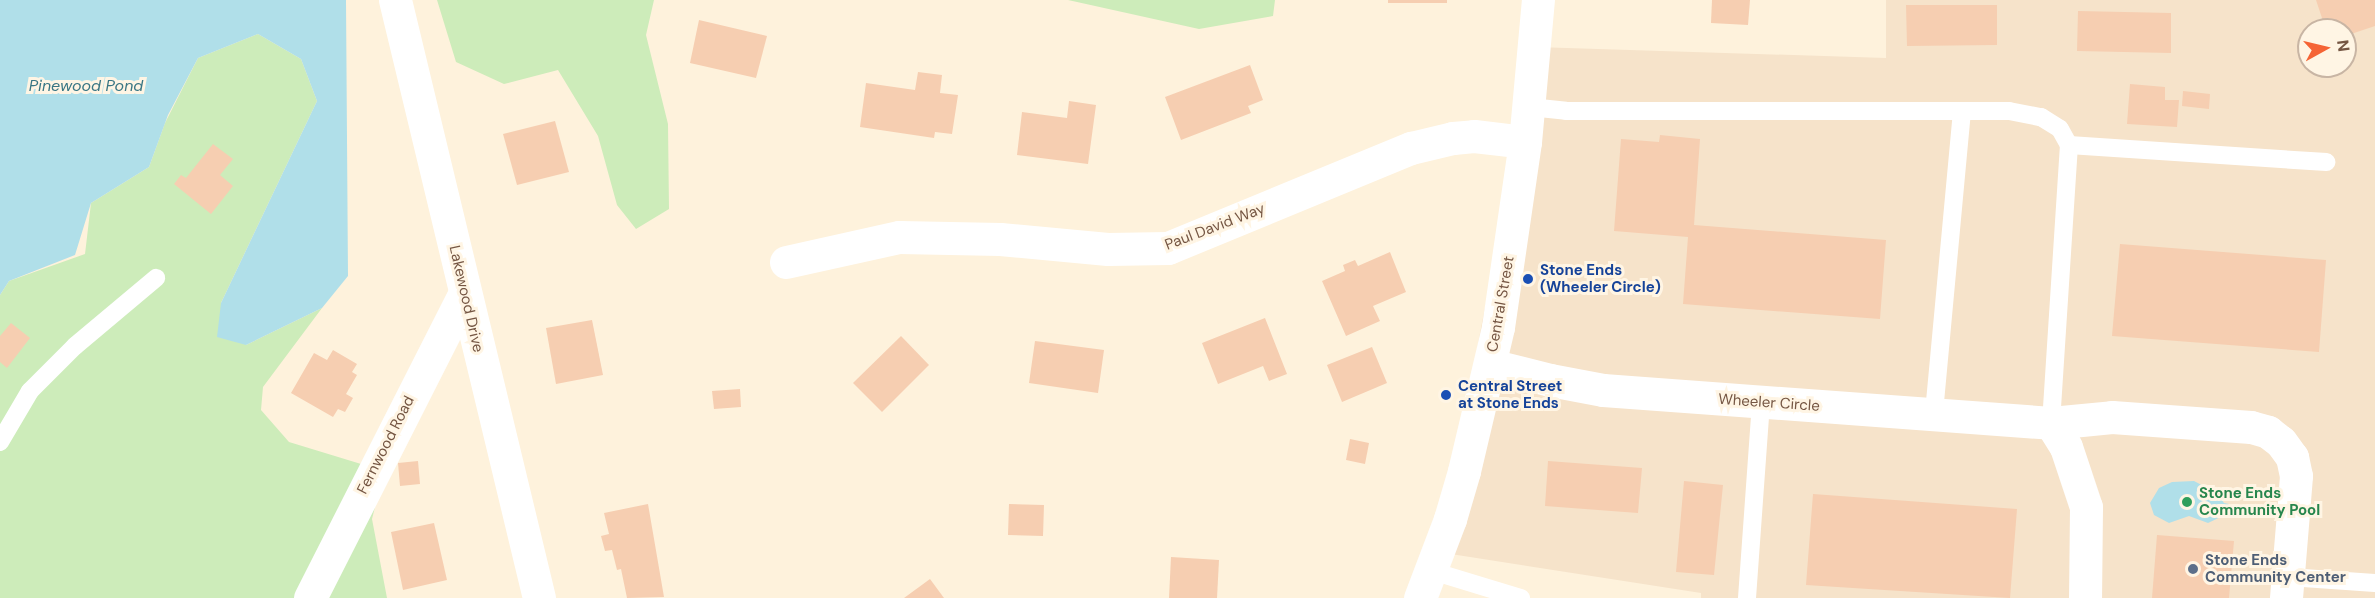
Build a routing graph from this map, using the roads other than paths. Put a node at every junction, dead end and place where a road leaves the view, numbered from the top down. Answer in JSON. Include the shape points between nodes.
{"nodes":[{"id":1,"x":395,"y":0,"type":"edge"},
{"id":2,"x":1538,"y":0,"type":"edge"},
{"id":3,"x":1530,"y":107,"type":"junction"},
{"id":4,"x":1962,"y":111,"type":"junction"},
{"id":5,"x":1526,"y":142,"type":"junction"},
{"id":6,"x":2069,"y":145,"type":"junction"},
{"id":7,"x":2326,"y":162,"type":"dead end"},
{"id":8,"x":786,"y":262,"type":"dead end"},
{"id":9,"x":156,"y":278,"type":"dead end"},
{"id":10,"x":464,"y":294,"type":"junction"},
{"id":11,"x":1490,"y":365,"type":"junction"},
{"id":12,"x":1761,"y":402,"type":"junction"},
{"id":13,"x":1934,"y":414,"type":"junction"},
{"id":14,"x":2052,"y":423,"type":"junction"},
{"id":15,"x":0,"y":442,"type":"edge"},
{"id":16,"x":2375,"y":583,"type":"edge"},
{"id":17,"x":1426,"y":585,"type":"edge"},
{"id":18,"x":2287,"y":588,"type":"edge"},
{"id":19,"x":310,"y":598,"type":"edge"},
{"id":20,"x":539,"y":598,"type":"edge"},
{"id":21,"x":1521,"y":598,"type":"edge"},
{"id":22,"x":1747,"y":598,"type":"edge"},
{"id":23,"x":2085,"y":598,"type":"edge"}],
"edges":[{"from":1,"to":10,"type":"street","name":"Lakewood Drive"},
{"from":2,"to":3,"type":"street","name":"Central Street"},
{"from":3,"to":4,"type":"lane","via":[[1566,111]]},
{"from":3,"to":5,"type":"street","name":"Central Street"},
{"from":4,"to":6,"type":"lane","via":[[2009,111],[2041,117],[2060,129]]},
{"from":4,"to":13,"type":"lane"},
{"from":5,"to":8,"type":"street","name":"Paul David Way","via":[[1474,136],[1411,148],[1168,248],[1108,249],[1000,239],[899,237]]},
{"from":5,"to":11,"type":"street","name":"Central Street"},
{"from":6,"to":7,"type":"lane"},
{"from":6,"to":14,"type":"lane"},
{"from":9,"to":15,"type":"lane","via":[[75,346],[30,391]]},
{"from":10,"to":19,"type":"street","name":"Fernwood Road"},
{"from":10,"to":20,"type":"street","name":"Lakewood Drive"},
{"from":11,"to":12,"type":"street","name":"Wheeler Circle","via":[[1603,390]]},
{"from":11,"to":17,"type":"street","name":"Central Street","via":[[1467,461]]},
{"from":12,"to":13,"type":"street","name":"Wheeler Circle"},
{"from":12,"to":22,"type":"lane"},
{"from":13,"to":14,"type":"street","name":"Wheeler Circle"},
{"from":14,"to":18,"type":"street","name":"Wheeler Circle","via":[[2136,418],[2251,427],[2268,432],[2292,457],[2296,476]]},
{"from":14,"to":23,"type":"street","via":[[2066,447],[2086,507]]},
{"from":16,"to":18,"type":"lane"},
{"from":17,"to":21,"type":"lane"}]}
